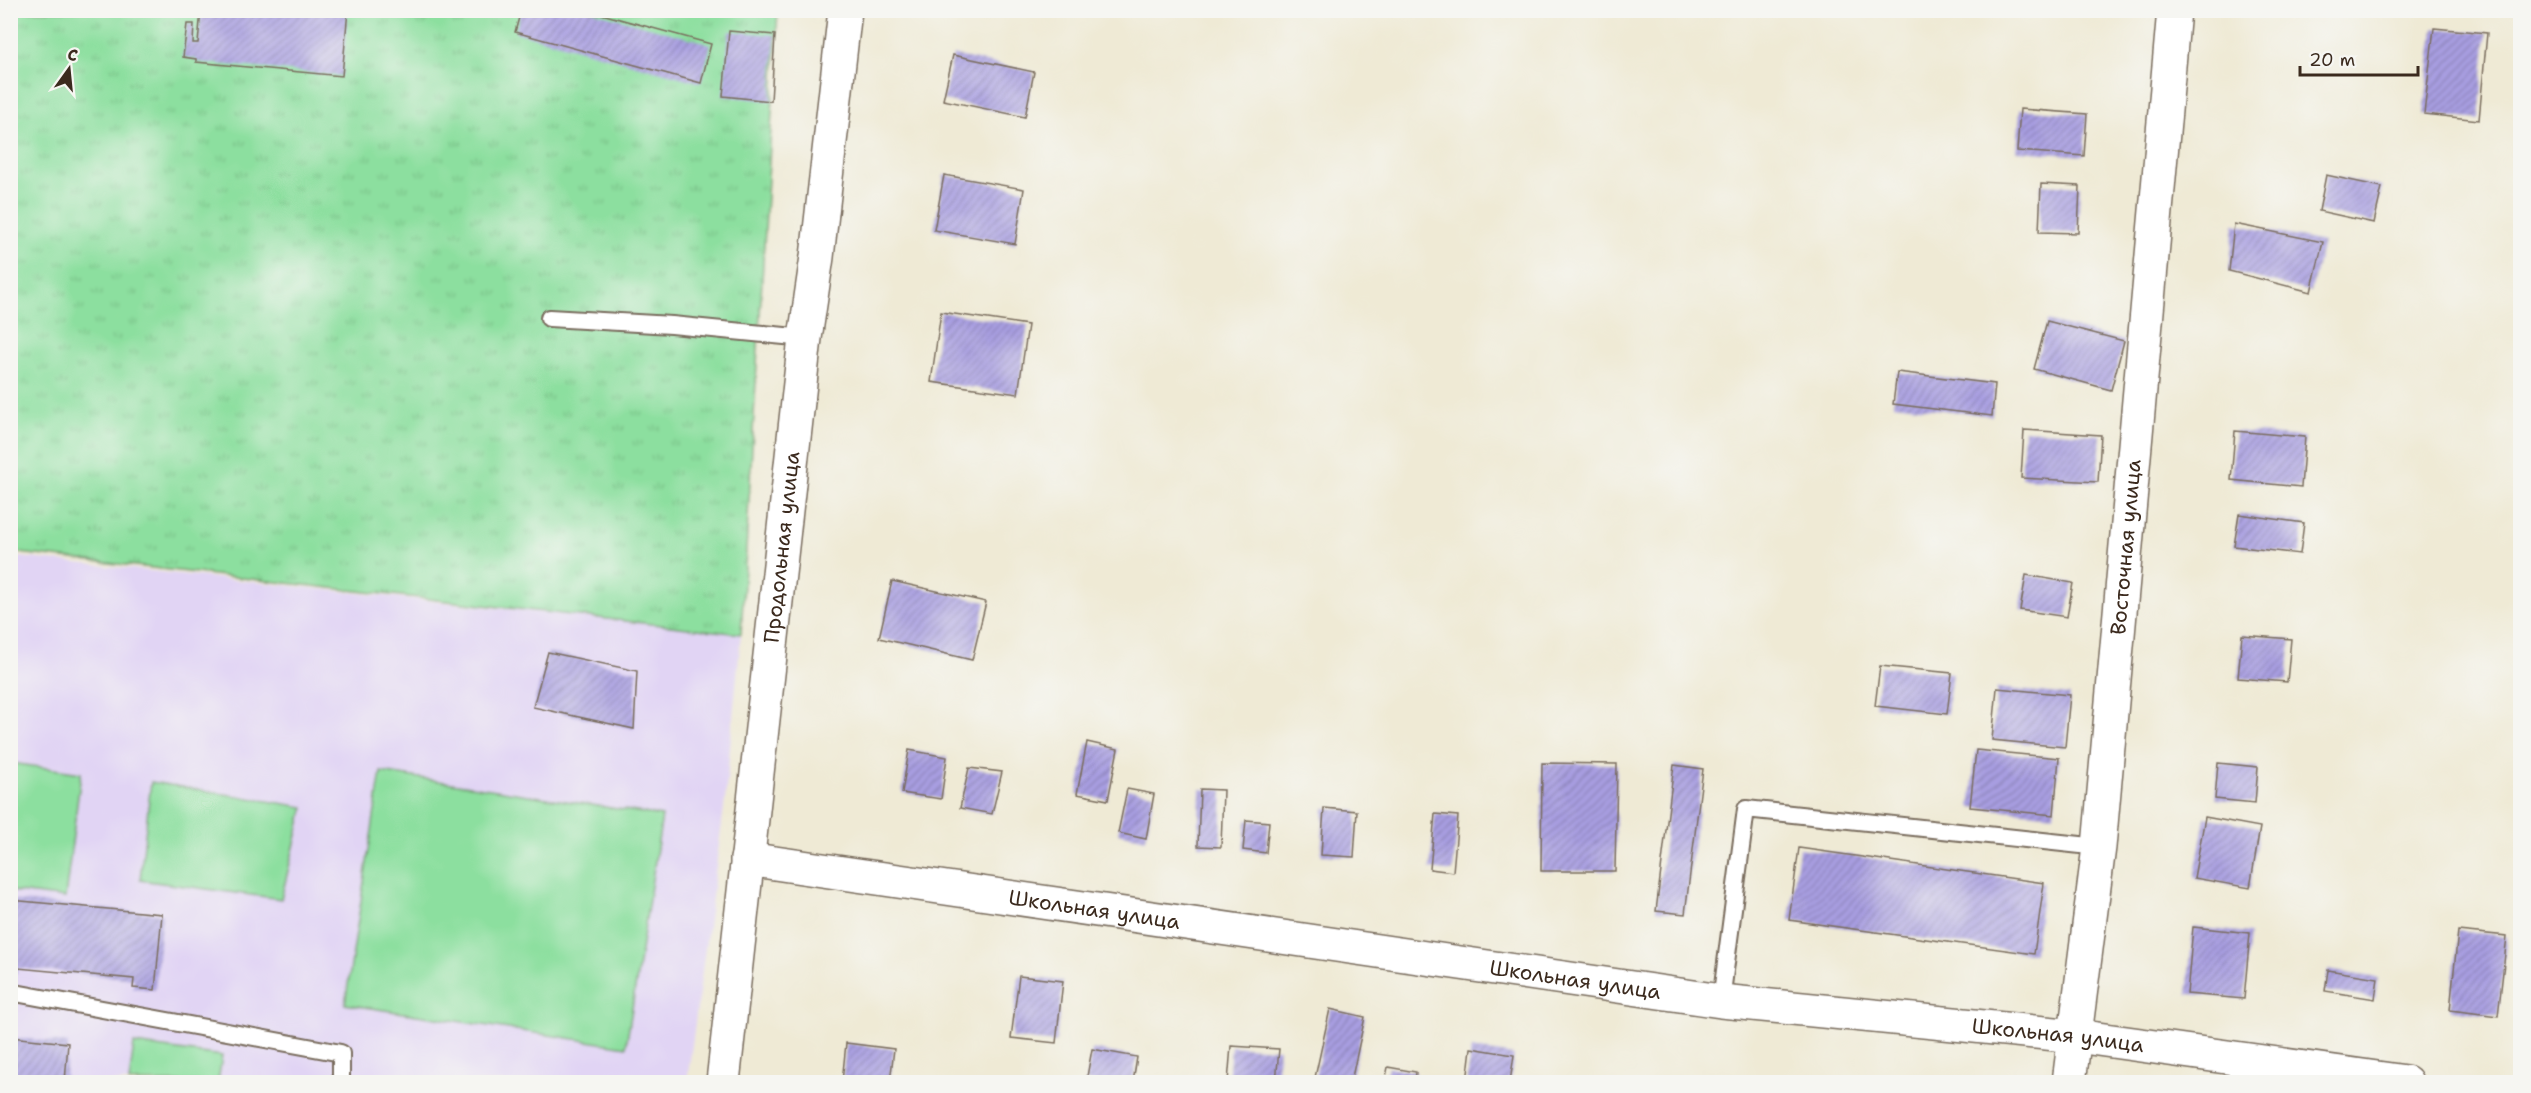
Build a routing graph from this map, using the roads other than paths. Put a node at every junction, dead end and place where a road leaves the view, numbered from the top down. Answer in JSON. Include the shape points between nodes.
{"nodes":[{"id":1,"x":844,"y":10,"type":"edge"},
{"id":2,"x":2174,"y":10,"type":"edge"},
{"id":3,"x":549,"y":318,"type":"dead end"},
{"id":4,"x":805,"y":338,"type":"junction"},
{"id":5,"x":2099,"y":847,"type":"junction"},
{"id":6,"x":747,"y":859,"type":"junction"},
{"id":7,"x":10,"y":992,"type":"edge"},
{"id":8,"x":1721,"y":1001,"type":"junction"},
{"id":9,"x":2076,"y":1036,"type":"junction"},
{"id":10,"x":341,"y":1083,"type":"edge"},
{"id":11,"x":723,"y":1083,"type":"edge"},
{"id":12,"x":2069,"y":1083,"type":"edge"},
{"id":13,"x":2406,"y":1083,"type":"edge"}],
"edges":[{"from":1,"to":4,"type":"street","name":"Продольная улица","via":[[818,257]]},
{"from":2,"to":5,"type":"street","name":"Восточная улица"},
{"from":3,"to":4,"type":"lane"},
{"from":4,"to":6,"type":"street","name":"Продольная улица"},
{"from":5,"to":8,"type":"lane","via":[[1746,810]]},
{"from":5,"to":9,"type":"street","name":"Восточная улица"},
{"from":6,"to":8,"type":"street","name":"Школьная улица"},
{"from":6,"to":11,"type":"street","name":"Продольная улица"},
{"from":7,"to":10,"type":"lane","via":[[341,1053]]},
{"from":8,"to":9,"type":"street","name":"Школьная улица"},
{"from":9,"to":12,"type":"street","name":"Восточная улица"},
{"from":9,"to":13,"type":"street","name":"Школьная улица"}]}
